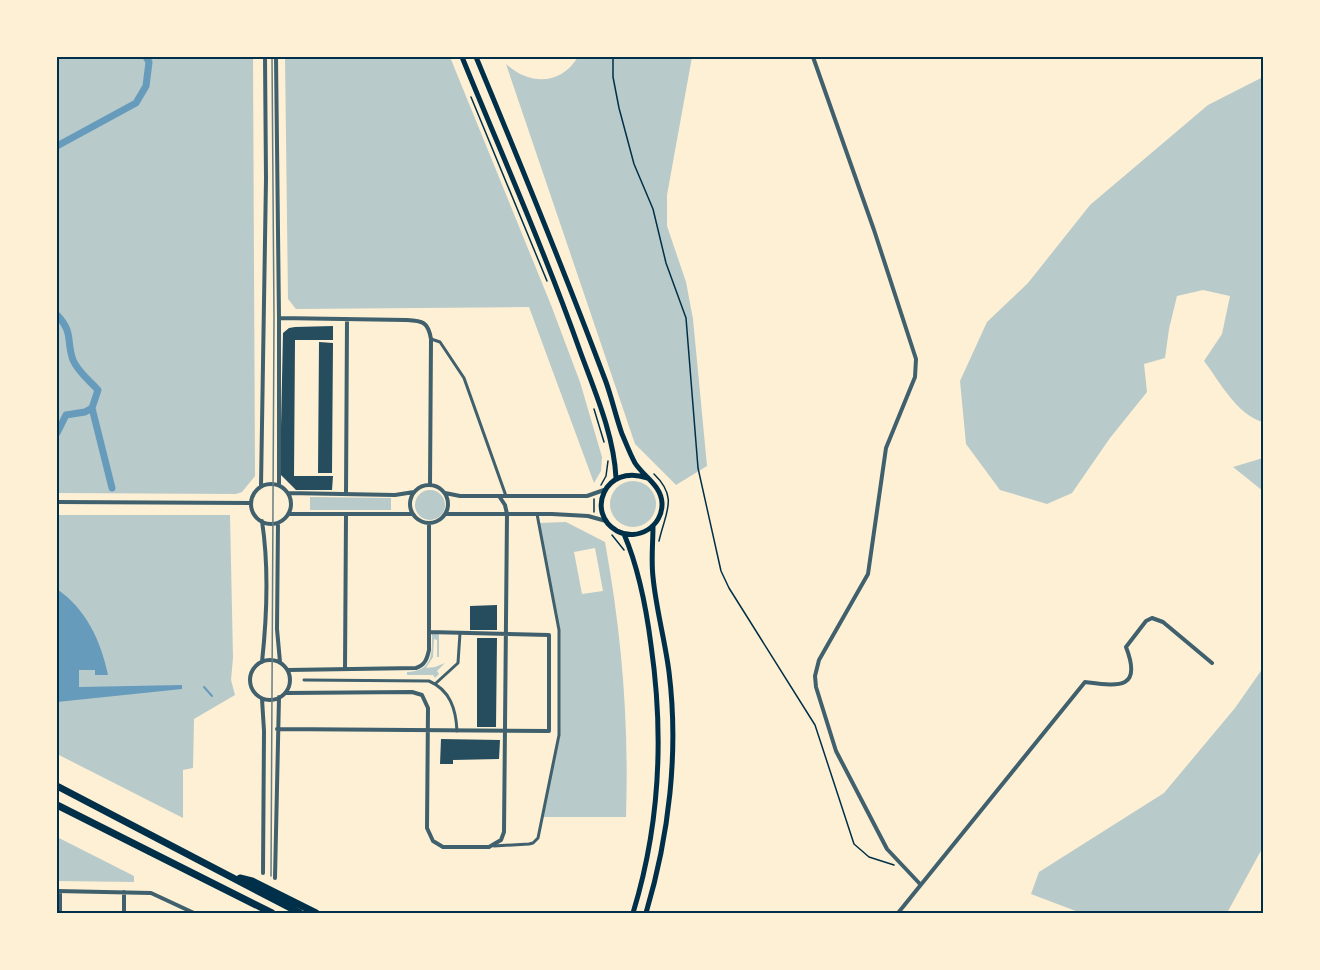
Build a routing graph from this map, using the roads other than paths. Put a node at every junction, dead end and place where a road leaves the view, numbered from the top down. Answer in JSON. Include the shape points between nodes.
{"nodes":[{"id":1,"x":265,"y":57,"type":"edge"},
{"id":2,"x":276,"y":57,"type":"edge"},
{"id":3,"x":462,"y":57,"type":"edge"},
{"id":4,"x":476,"y":57,"type":"edge"},
{"id":5,"x":813,"y":57,"type":"edge"},
{"id":6,"x":279,"y":318,"type":"junction"},
{"id":7,"x":347,"y":319,"type":"junction"},
{"id":8,"x":431,"y":339,"type":"junction"},
{"id":9,"x":646,"y":477,"type":"junction"},
{"id":10,"x":616,"y":478,"type":"junction"},
{"id":11,"x":279,"y":485,"type":"junction"},
{"id":12,"x":430,"y":485,"type":"junction"},
{"id":13,"x":261,"y":486,"type":"junction"},
{"id":14,"x":605,"y":489,"type":"junction"},
{"id":15,"x":414,"y":492,"type":"junction"},
{"id":16,"x":288,"y":493,"type":"junction"},
{"id":17,"x":445,"y":493,"type":"junction"},
{"id":18,"x":346,"y":494,"type":"junction"},
{"id":19,"x":499,"y":496,"type":"junction"},
{"id":20,"x":506,"y":496,"type":"junction"},
{"id":21,"x":57,"y":502,"type":"edge"},
{"id":22,"x":251,"y":503,"type":"junction"},
{"id":23,"x":288,"y":514,"type":"junction"},
{"id":24,"x":413,"y":514,"type":"junction"},
{"id":25,"x":446,"y":514,"type":"junction"},
{"id":26,"x":507,"y":514,"type":"junction"},
{"id":27,"x":537,"y":514,"type":"junction"},
{"id":28,"x":346,"y":515,"type":"junction"},
{"id":29,"x":262,"y":521,"type":"junction"},
{"id":30,"x":607,"y":521,"type":"junction"},
{"id":31,"x":278,"y":523,"type":"junction"},
{"id":32,"x":429,"y":524,"type":"junction"},
{"id":33,"x":653,"y":526,"type":"junction"},
{"id":34,"x":624,"y":534,"type":"junction"},
{"id":35,"x":429,"y":632,"type":"junction"},
{"id":36,"x":460,"y":632,"type":"junction"},
{"id":37,"x":506,"y":634,"type":"junction"},
{"id":38,"x":262,"y":662,"type":"junction"},
{"id":39,"x":280,"y":662,"type":"junction"},
{"id":40,"x":1212,"y":663,"type":"dead end"},
{"id":41,"x":345,"y":669,"type":"junction"},
{"id":42,"x":288,"y":670,"type":"junction"},
{"id":43,"x":304,"y":680,"type":"dead end"},
{"id":44,"x":435,"y":684,"type":"junction"},
{"id":45,"x":286,"y":693,"type":"junction"},
{"id":46,"x":279,"y":697,"type":"junction"},
{"id":47,"x":262,"y":699,"type":"junction"},
{"id":48,"x":277,"y":729,"type":"junction"},
{"id":49,"x":428,"y":731,"type":"junction"},
{"id":50,"x":457,"y":731,"type":"junction"},
{"id":51,"x":505,"y":732,"type":"junction"},
{"id":52,"x":57,"y":786,"type":"edge"},
{"id":53,"x":57,"y":806,"type":"edge"},
{"id":54,"x":494,"y":846,"type":"junction"},
{"id":55,"x":263,"y":873,"type":"dead end"},
{"id":56,"x":232,"y":876,"type":"junction"},
{"id":57,"x":275,"y":878,"type":"dead end"},
{"id":58,"x":920,"y":884,"type":"junction"},
{"id":59,"x":59,"y":891,"type":"edge"},
{"id":60,"x":124,"y":892,"type":"junction"},
{"id":61,"x":180,"y":906,"type":"junction"},
{"id":62,"x":60,"y":913,"type":"edge"},
{"id":63,"x":124,"y":913,"type":"edge"},
{"id":64,"x":186,"y":913,"type":"edge"},
{"id":65,"x":194,"y":913,"type":"edge"},
{"id":66,"x":272,"y":913,"type":"edge"},
{"id":67,"x":300,"y":913,"type":"edge"},
{"id":68,"x":316,"y":913,"type":"edge"},
{"id":69,"x":633,"y":913,"type":"edge"},
{"id":70,"x":646,"y":913,"type":"edge"},
{"id":71,"x":898,"y":913,"type":"edge"}],
"edges":[{"from":1,"to":13,"type":"street"},
{"from":2,"to":6,"type":"street"},
{"from":3,"to":10,"type":"main road","via":[[571,324],[611,445]]},
{"from":4,"to":9,"type":"main road","via":[[568,284],[631,455]]},
{"from":5,"to":58,"type":"street","via":[[916,358],[915,377],[886,448],[868,573],[819,660],[816,687],[836,750],[887,849]]},
{"from":6,"to":7,"type":"street"},
{"from":6,"to":11,"type":"street"},
{"from":7,"to":8,"type":"street","via":[[422,321],[428,326]]},
{"from":7,"to":18,"type":"street"},
{"from":8,"to":12,"type":"street"},
{"from":8,"to":20,"type":"street","via":[[440,342],[464,378]]},
{"from":9,"to":10,"type":"main road","via":[[631,474]]},
{"from":9,"to":33,"type":"main road","via":[[658,489],[662,504]]},
{"from":10,"to":14,"type":"main road"},
{"from":11,"to":13,"type":"street"},
{"from":11,"to":16,"type":"street"},
{"from":12,"to":15,"type":"street"},
{"from":12,"to":17,"type":"street"},
{"from":13,"to":22,"type":"street"},
{"from":14,"to":20,"type":"street","via":[[594,495]]},
{"from":14,"to":30,"type":"main road","via":[[602,506]]},
{"from":15,"to":18,"type":"street"},
{"from":15,"to":24,"type":"street","via":[[410,502]]},
{"from":16,"to":18,"type":"street"},
{"from":16,"to":23,"type":"street"},
{"from":17,"to":19,"type":"street"},
{"from":17,"to":25,"type":"street"},
{"from":19,"to":20,"type":"street"},
{"from":19,"to":26,"type":"street"},
{"from":21,"to":22,"type":"street"},
{"from":22,"to":29,"type":"street"},
{"from":23,"to":28,"type":"street"},
{"from":23,"to":31,"type":"street"},
{"from":24,"to":28,"type":"street"},
{"from":24,"to":32,"type":"street"},
{"from":25,"to":26,"type":"street"},
{"from":25,"to":32,"type":"street"},
{"from":26,"to":27,"type":"street"},
{"from":26,"to":37,"type":"street"},
{"from":27,"to":30,"type":"street"},
{"from":27,"to":54,"type":"street","via":[[559,630],[558,735],[538,838],[529,844]]},
{"from":28,"to":41,"type":"street"},
{"from":29,"to":31,"type":"street"},
{"from":29,"to":38,"type":"street","via":[[266,554]]},
{"from":30,"to":34,"type":"main road"},
{"from":31,"to":39,"type":"street"},
{"from":32,"to":35,"type":"street"},
{"from":33,"to":34,"type":"main road","via":[[634,535]]},
{"from":33,"to":70,"type":"main road","via":[[653,577],[669,673],[672,727],[665,829]]},
{"from":34,"to":69,"type":"main road","via":[[638,571],[650,633],[659,732],[656,801]]},
{"from":35,"to":36,"type":"street"},
{"from":35,"to":41,"type":"street","via":[[428,656],[422,666]]},
{"from":36,"to":37,"type":"street"},
{"from":36,"to":44,"type":"street","via":[[458,663]]},
{"from":37,"to":51,"type":"street"},
{"from":37,"to":51,"type":"street","via":[[549,635],[549,732]]},
{"from":38,"to":39,"type":"street"},
{"from":38,"to":47,"type":"street","via":[[249,679],[252,690]]},
{"from":39,"to":42,"type":"street"},
{"from":40,"to":58,"type":"street","via":[[1163,622],[1152,618],[1146,621],[1126,647],[1132,663],[1125,683],[1117,686],[1085,682]]},
{"from":41,"to":42,"type":"street"},
{"from":42,"to":45,"type":"street","via":[[290,683]]},
{"from":43,"to":44,"type":"street"},
{"from":44,"to":50,"type":"street","via":[[451,700]]},
{"from":45,"to":46,"type":"street"},
{"from":45,"to":49,"type":"street","via":[[412,692],[422,695],[428,708]]},
{"from":46,"to":47,"type":"street"},
{"from":46,"to":48,"type":"street"},
{"from":47,"to":55,"type":"street"},
{"from":48,"to":49,"type":"street"},
{"from":48,"to":57,"type":"street"},
{"from":49,"to":50,"type":"street"},
{"from":49,"to":54,"type":"street","via":[[430,838],[443,847]]},
{"from":50,"to":51,"type":"street"},
{"from":51,"to":54,"type":"street","via":[[504,832]]},
{"from":52,"to":56,"type":"highway"},
{"from":53,"to":66,"type":"highway"},
{"from":56,"to":67,"type":"highway"},
{"from":56,"to":68,"type":"highway","via":[[252,881]]},
{"from":58,"to":71,"type":"street"},
{"from":59,"to":60,"type":"street"},
{"from":59,"to":62,"type":"street"},
{"from":60,"to":61,"type":"street","via":[[151,893]]},
{"from":60,"to":63,"type":"street"},
{"from":61,"to":64,"type":"street"},
{"from":61,"to":65,"type":"street"}]}
